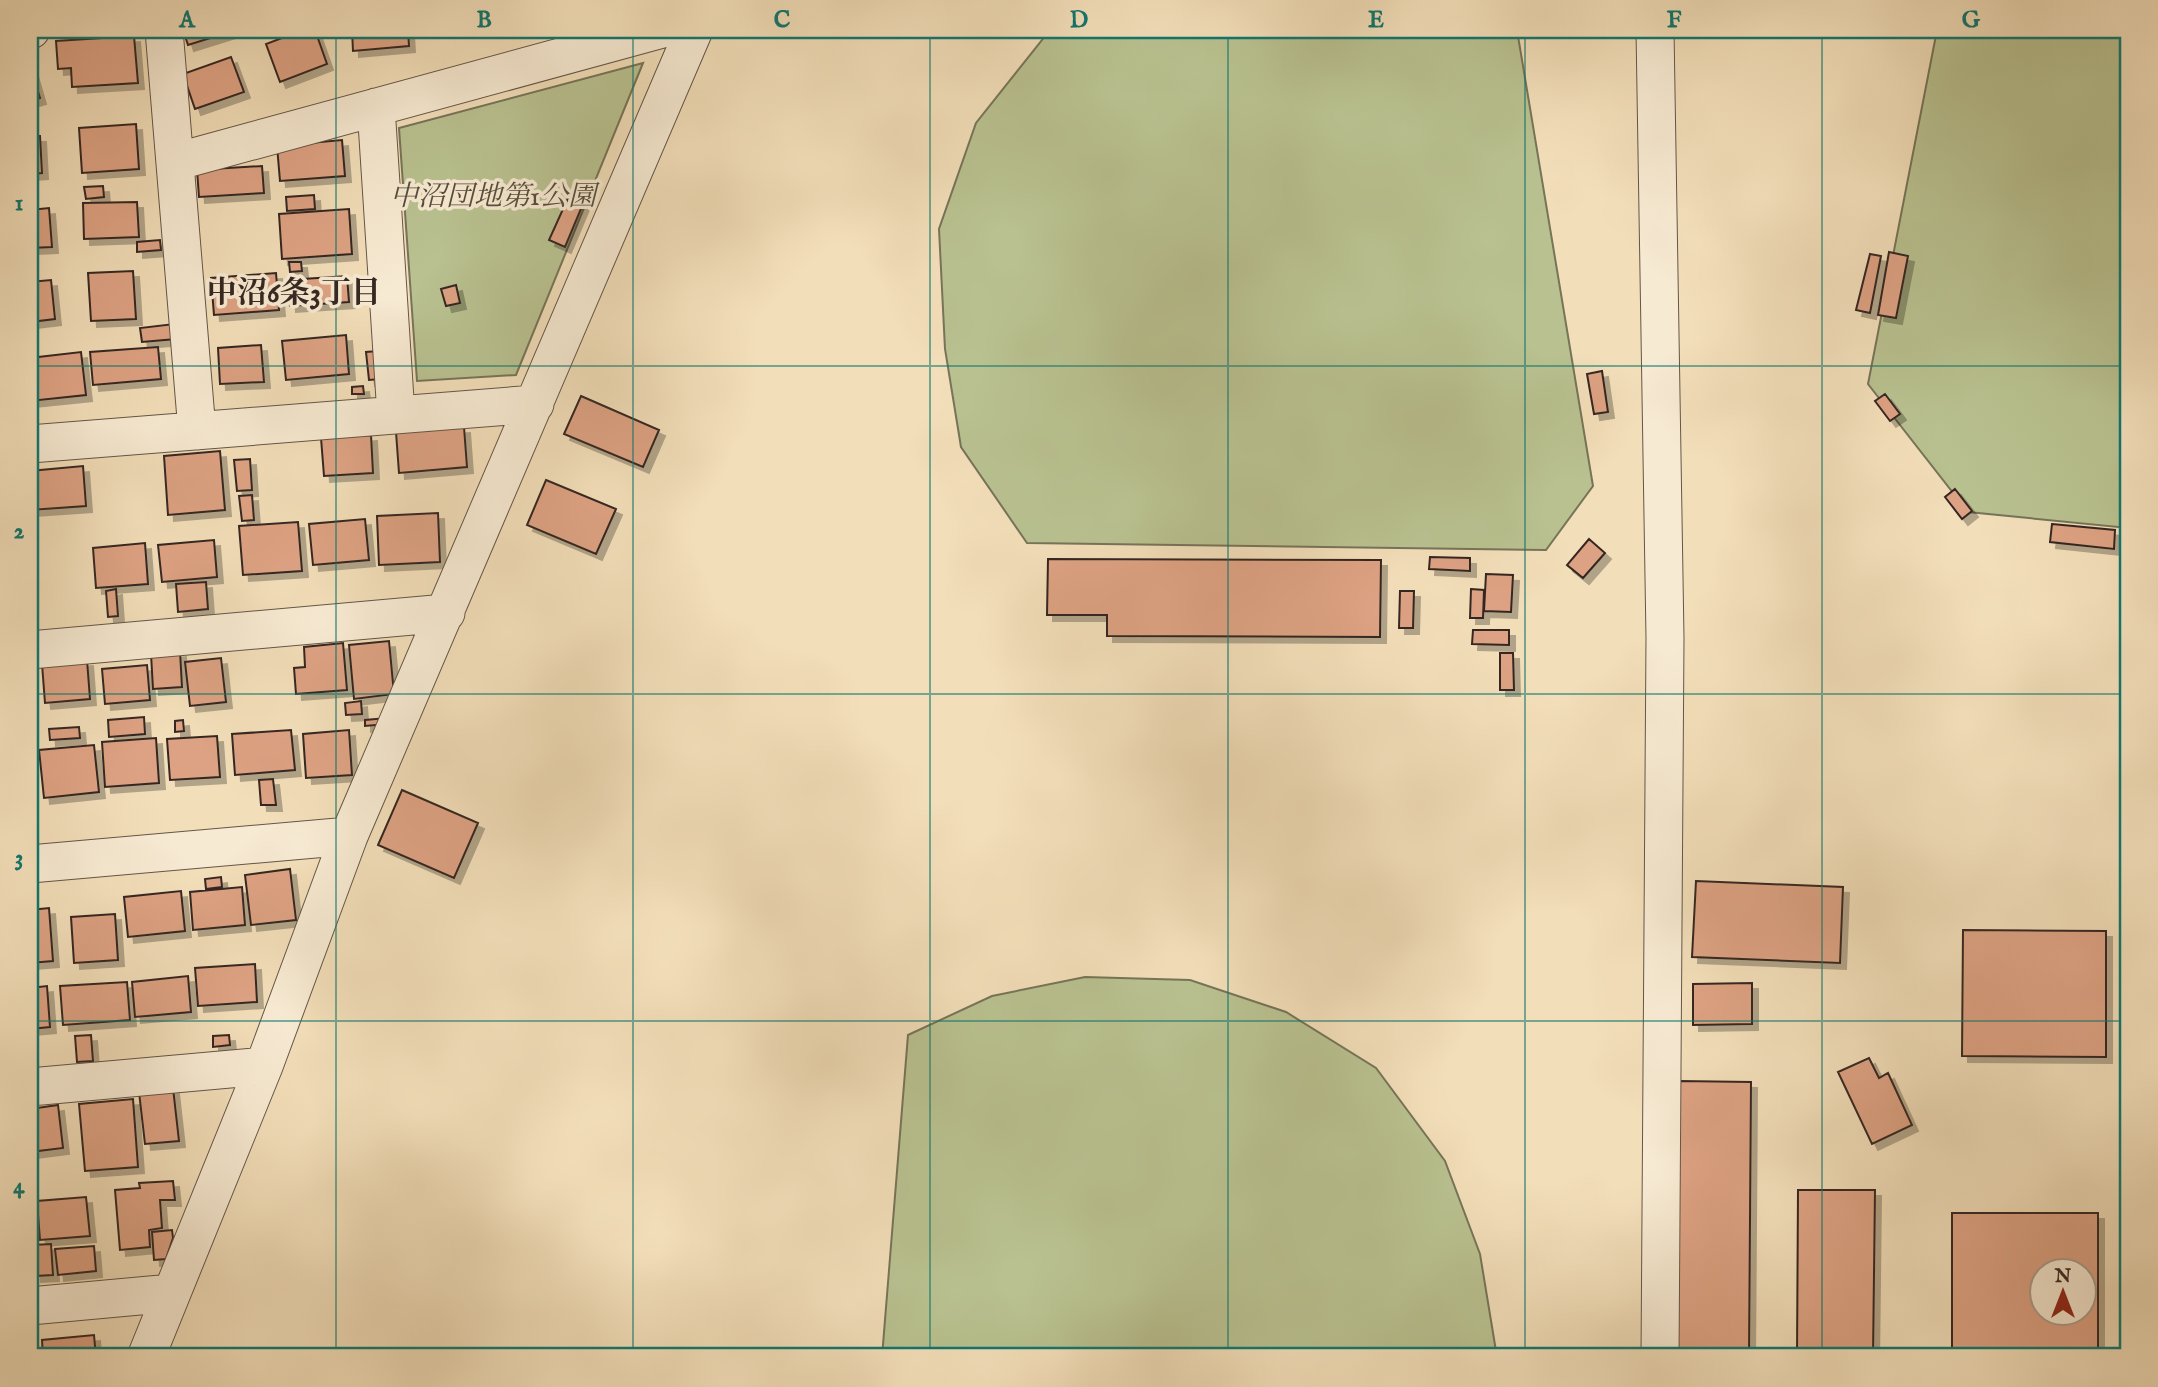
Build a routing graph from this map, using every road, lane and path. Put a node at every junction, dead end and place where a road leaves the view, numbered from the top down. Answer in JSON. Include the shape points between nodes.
{"nodes":[{"id":1,"x":164,"y":30,"type":"edge"},
{"id":2,"x":659,"y":30,"type":"edge"},
{"id":3,"x":694,"y":30,"type":"edge"},
{"id":4,"x":1656,"y":30,"type":"edge"},
{"id":5,"x":376,"y":107,"type":"junction"},
{"id":6,"x":175,"y":162,"type":"junction"},
{"id":7,"x":535,"y":404,"type":"junction"},
{"id":8,"x":396,"y":415,"type":"junction"},
{"id":9,"x":197,"y":431,"type":"junction"},
{"id":10,"x":30,"y":444,"type":"edge"},
{"id":11,"x":446,"y":613,"type":"junction"},
{"id":12,"x":30,"y":650,"type":"edge"},
{"id":13,"x":349,"y":836,"type":"junction"},
{"id":14,"x":30,"y":864,"type":"edge"},
{"id":15,"x":264,"y":1066,"type":"junction"},
{"id":16,"x":30,"y":1087,"type":"edge"},
{"id":17,"x":172,"y":1293,"type":"junction"},
{"id":18,"x":30,"y":1306,"type":"edge"},
{"id":19,"x":146,"y":1357,"type":"edge"},
{"id":20,"x":1660,"y":1357,"type":"edge"}],
"edges":[{"from":1,"to":6,"type":"street"},
{"from":2,"to":5,"type":"street"},
{"from":3,"to":7,"type":"street"},
{"from":4,"to":20,"type":"street","via":[[1665,638]]},
{"from":5,"to":6,"type":"street"},
{"from":5,"to":8,"type":"street"},
{"from":6,"to":9,"type":"street"},
{"from":7,"to":8,"type":"street"},
{"from":7,"to":11,"type":"street"},
{"from":8,"to":9,"type":"street"},
{"from":9,"to":10,"type":"street"},
{"from":11,"to":12,"type":"street"},
{"from":11,"to":13,"type":"street"},
{"from":13,"to":14,"type":"street"},
{"from":13,"to":15,"type":"street"},
{"from":15,"to":16,"type":"street"},
{"from":15,"to":17,"type":"street"},
{"from":17,"to":18,"type":"street"},
{"from":17,"to":19,"type":"street"}]}
